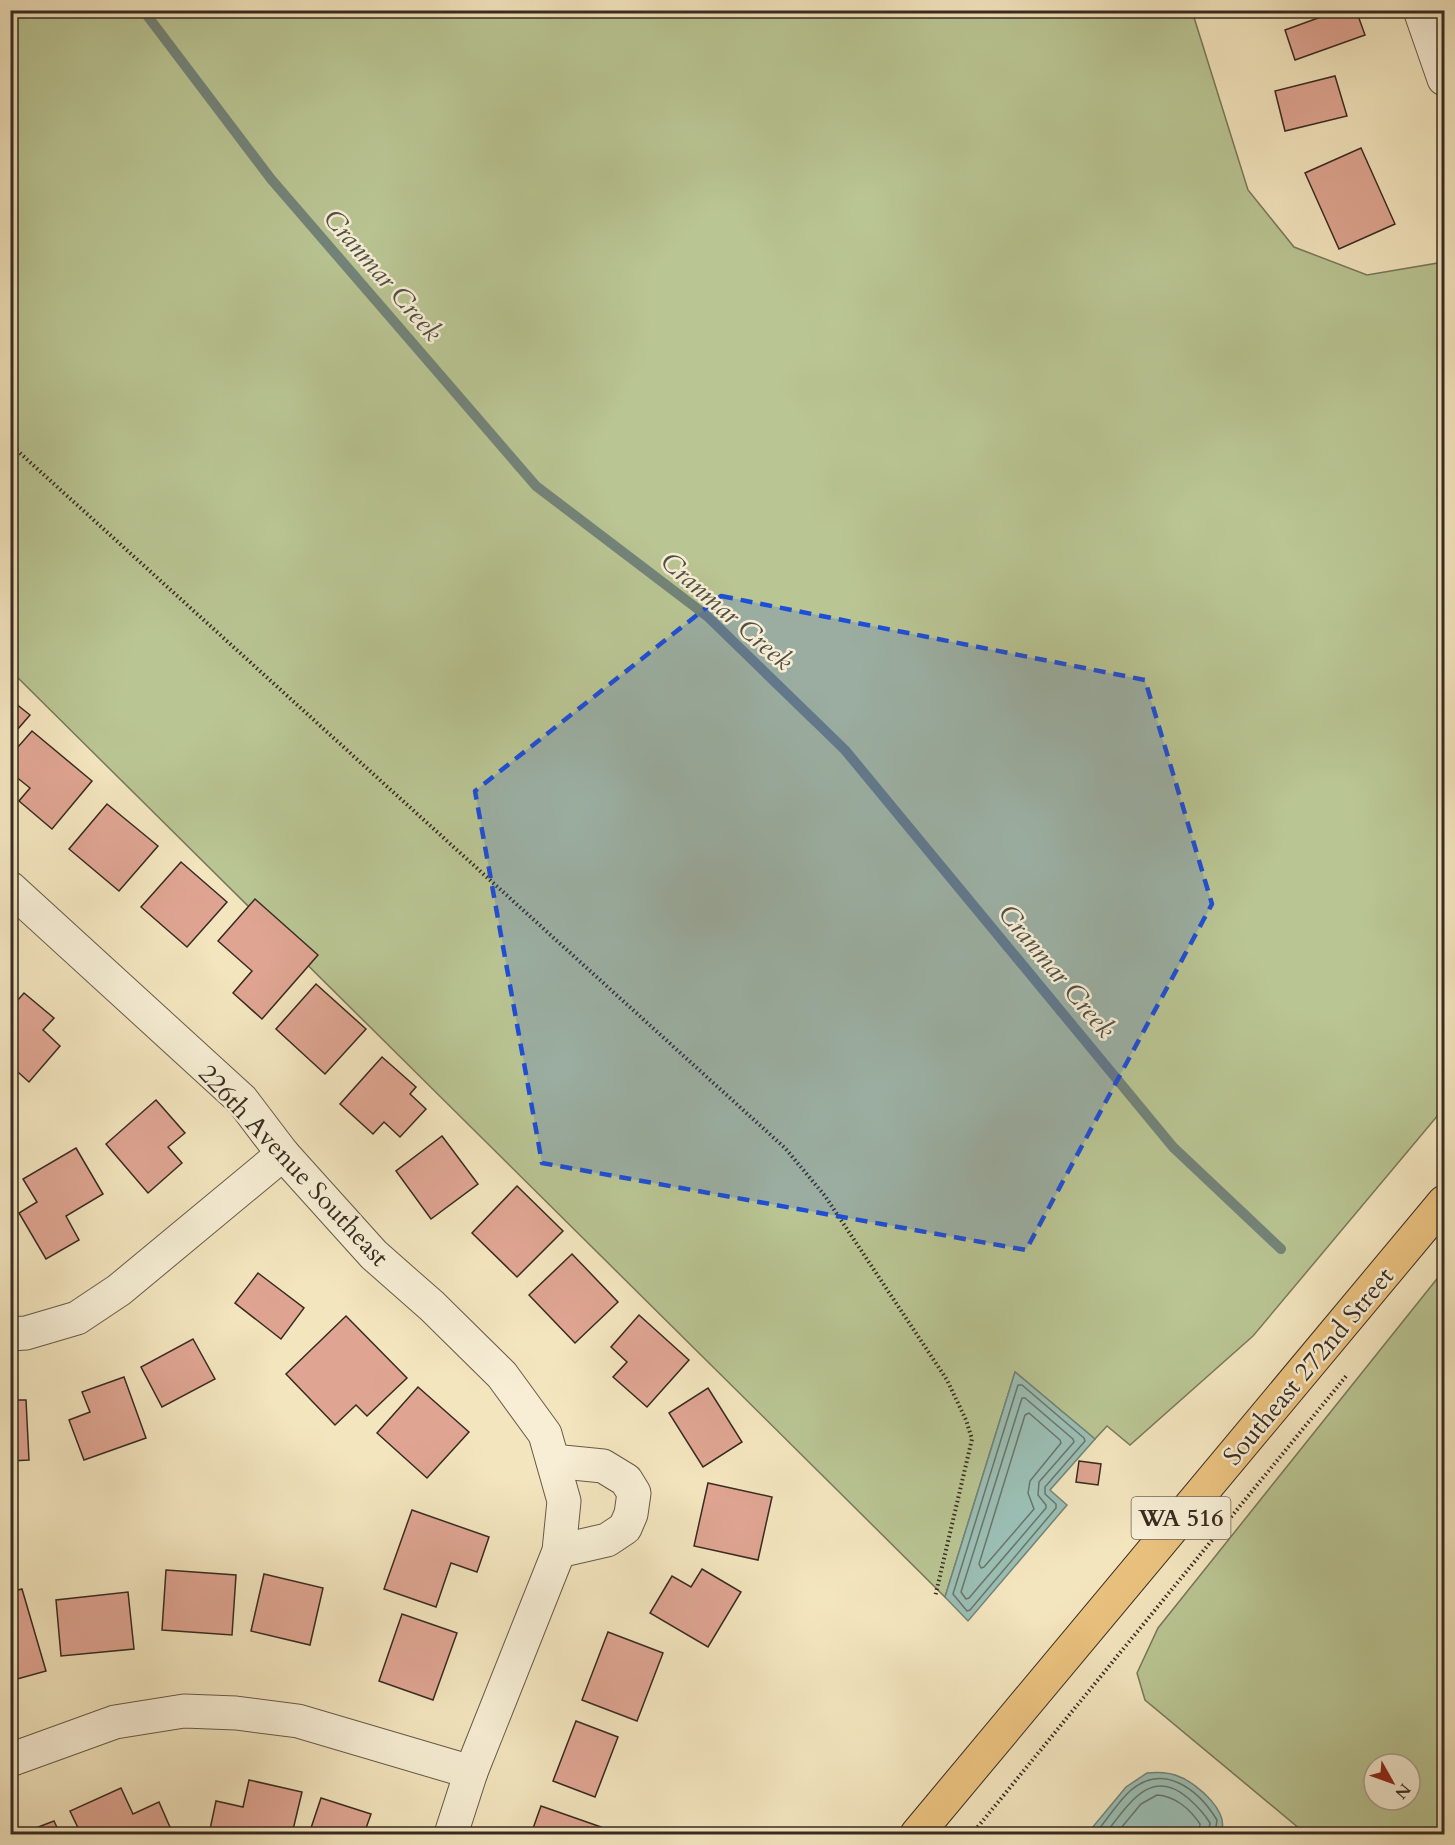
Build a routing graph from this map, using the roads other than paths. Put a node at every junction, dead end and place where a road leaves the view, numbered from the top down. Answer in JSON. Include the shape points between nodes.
{"nodes":[{"id":1,"x":1419,"y":10,"type":"edge"},
{"id":2,"x":1444,"y":79,"type":"edge"},
{"id":3,"x":10,"y":888,"type":"edge"},
{"id":4,"x":283,"y":1154,"type":"junction"},
{"id":5,"x":1444,"y":1202,"type":"edge"},
{"id":6,"x":10,"y":1334,"type":"edge"},
{"id":7,"x":553,"y":1461,"type":"junction"},
{"id":8,"x":559,"y":1551,"type":"junction"},
{"id":9,"x":10,"y":1760,"type":"edge"},
{"id":10,"x":471,"y":1772,"type":"junction"},
{"id":11,"x":451,"y":1834,"type":"edge"},
{"id":12,"x":917,"y":1834,"type":"edge"}],
"edges":[{"from":1,"to":2,"type":"street"},
{"from":3,"to":4,"type":"street","name":"226th Avenue Southeast","via":[[242,1100]]},
{"from":4,"to":6,"type":"street","via":[[119,1290],[77,1318]]},
{"from":4,"to":7,"type":"street","name":"226th Avenue Southeast","via":[[374,1255],[502,1375],[544,1434]]},
{"from":5,"to":12,"type":"main road","name":"Southeast 272nd Street","number":"WA 516"},
{"from":7,"to":8,"type":"street","name":"226th Avenue Southeast","via":[[564,1501]]},
{"from":7,"to":8,"type":"street","via":[[603,1466],[626,1480],[634,1493],[625,1528],[607,1540]]},
{"from":8,"to":10,"type":"street"},
{"from":9,"to":10,"type":"street","via":[[115,1722],[184,1711],[298,1721]]},
{"from":10,"to":11,"type":"street"}]}
